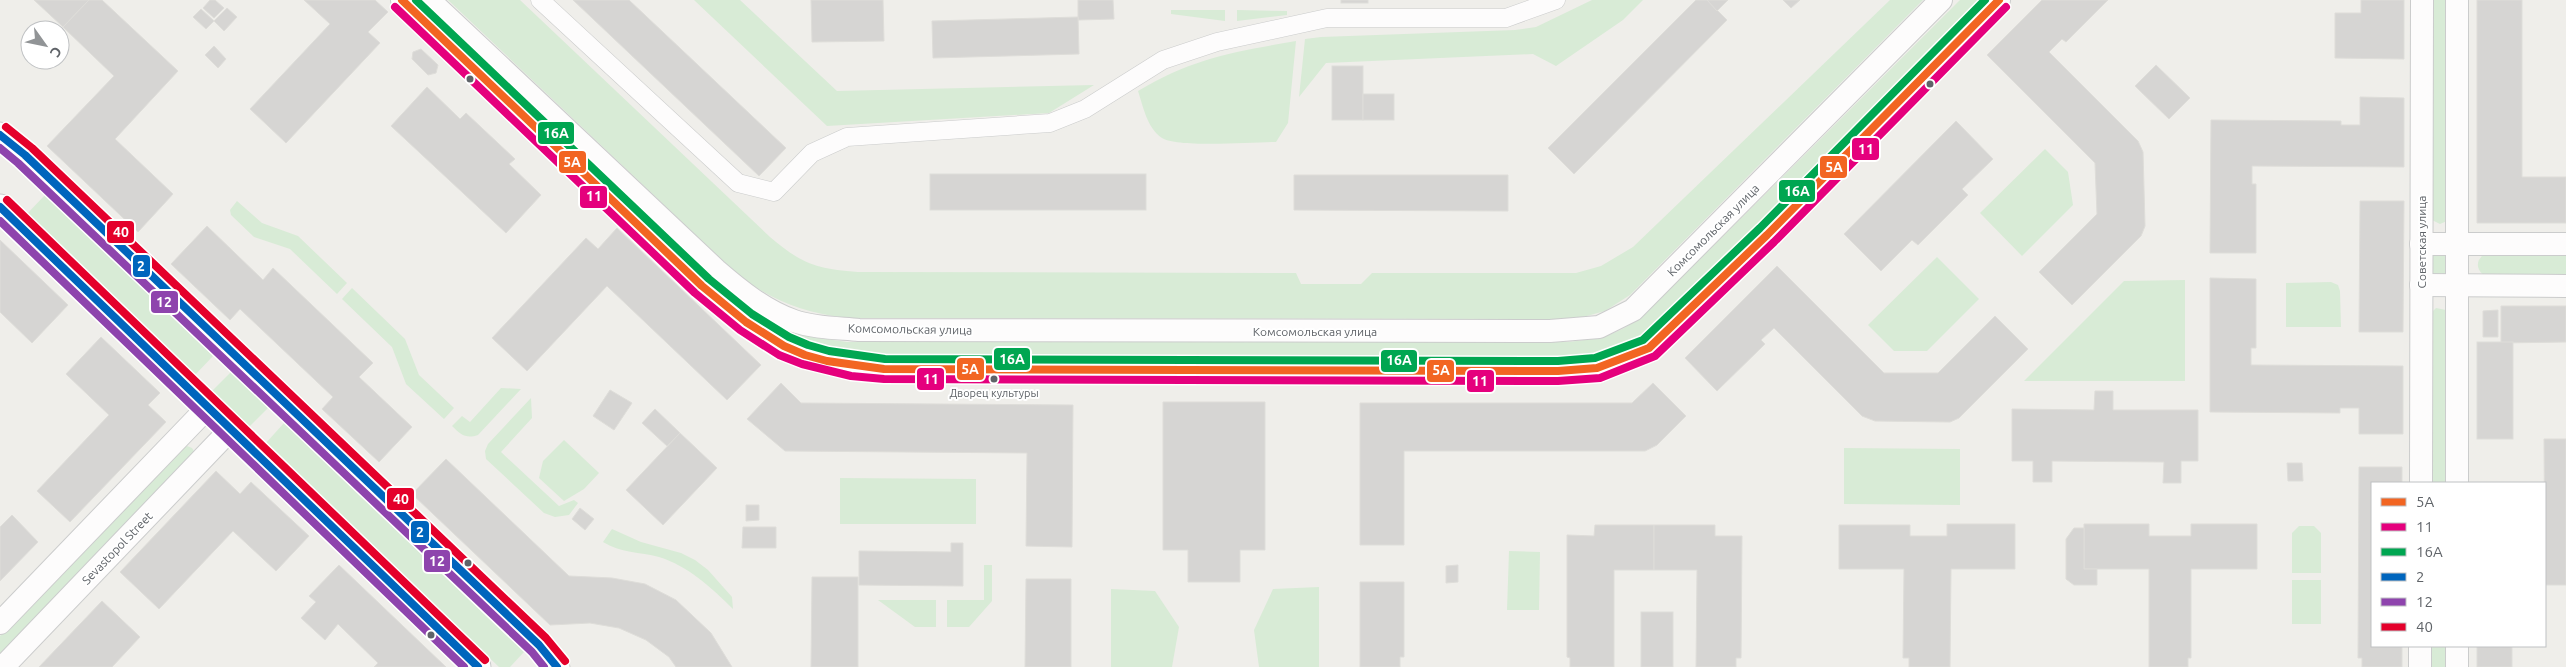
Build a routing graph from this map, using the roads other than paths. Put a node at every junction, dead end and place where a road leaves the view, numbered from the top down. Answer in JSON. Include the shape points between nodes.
{"nodes":[{"id":1,"x":402,"y":0,"type":"edge"},
{"id":2,"x":429,"y":0,"type":"edge"},
{"id":3,"x":540,"y":0,"type":"edge"},
{"id":4,"x":1556,"y":0,"type":"edge"},
{"id":5,"x":1941,"y":0,"type":"edge"},
{"id":6,"x":1999,"y":0,"type":"edge"},
{"id":7,"x":2422,"y":0,"type":"edge"},
{"id":8,"x":2457,"y":0,"type":"edge"},
{"id":9,"x":0,"y":135,"type":"edge"},
{"id":10,"x":604,"y":178,"type":"junction"},
{"id":11,"x":0,"y":207,"type":"edge"},
{"id":12,"x":2422,"y":244,"type":"junction"},
{"id":13,"x":2457,"y":244,"type":"junction"},
{"id":14,"x":2566,"y":244,"type":"edge"},
{"id":15,"x":2457,"y":285,"type":"junction"},
{"id":16,"x":2421,"y":286,"type":"junction"},
{"id":17,"x":2566,"y":286,"type":"edge"},
{"id":18,"x":208,"y":407,"type":"junction"},
{"id":19,"x":231,"y":429,"type":"junction"},
{"id":20,"x":2421,"y":482,"type":"edge"},
{"id":21,"x":2457,"y":482,"type":"edge"},
{"id":22,"x":0,"y":623,"type":"edge"},
{"id":23,"x":2420,"y":647,"type":"edge"},
{"id":24,"x":2457,"y":647,"type":"edge"},
{"id":25,"x":3,"y":667,"type":"edge"},
{"id":26,"x":478,"y":667,"type":"edge"},
{"id":27,"x":557,"y":667,"type":"edge"},
{"id":28,"x":2420,"y":667,"type":"edge"},
{"id":29,"x":2457,"y":667,"type":"edge"}],
"edges":[{"from":1,"to":10,"type":"street","name":"Комсомольская улица"},
{"from":2,"to":10,"type":"street","name":"Комсомольская улица"},
{"from":3,"to":4,"type":"street","via":[[738,183],[774,192],[812,153],[847,138],[1050,123],[1085,108],[1163,60],[1218,42],[1327,18],[1506,18]]},
{"from":5,"to":10,"type":"street","name":"Комсомольская улица","via":[[1633,310],[1599,327],[1550,331],[879,330],[827,327],[794,321],[735,287]]},
{"from":6,"to":10,"type":"street","name":"Комсомольская улица","via":[[1767,235],[1649,348],[1597,368],[1548,371],[884,369],[845,366],[790,351],[744,322],[702,286]]},
{"from":7,"to":12,"type":"street","name":"Советская улица"},
{"from":8,"to":13,"type":"street"},
{"from":9,"to":27,"type":"main road","via":[[525,632]]},
{"from":11,"to":18,"type":"main road"},
{"from":12,"to":13,"type":"street"},
{"from":12,"to":16,"type":"street","name":"Советская улица"},
{"from":13,"to":14,"type":"street"},
{"from":13,"to":15,"type":"street"},
{"from":15,"to":16,"type":"street"},
{"from":15,"to":17,"type":"street"},
{"from":15,"to":21,"type":"street"},
{"from":16,"to":20,"type":"street","name":"Советская улица"},
{"from":18,"to":19,"type":"main road"},
{"from":18,"to":22,"type":"street"},
{"from":19,"to":25,"type":"street","name":"Sevastopol Street"},
{"from":19,"to":26,"type":"main road"},
{"from":23,"to":28,"type":"street"},
{"from":24,"to":29,"type":"street"}]}
